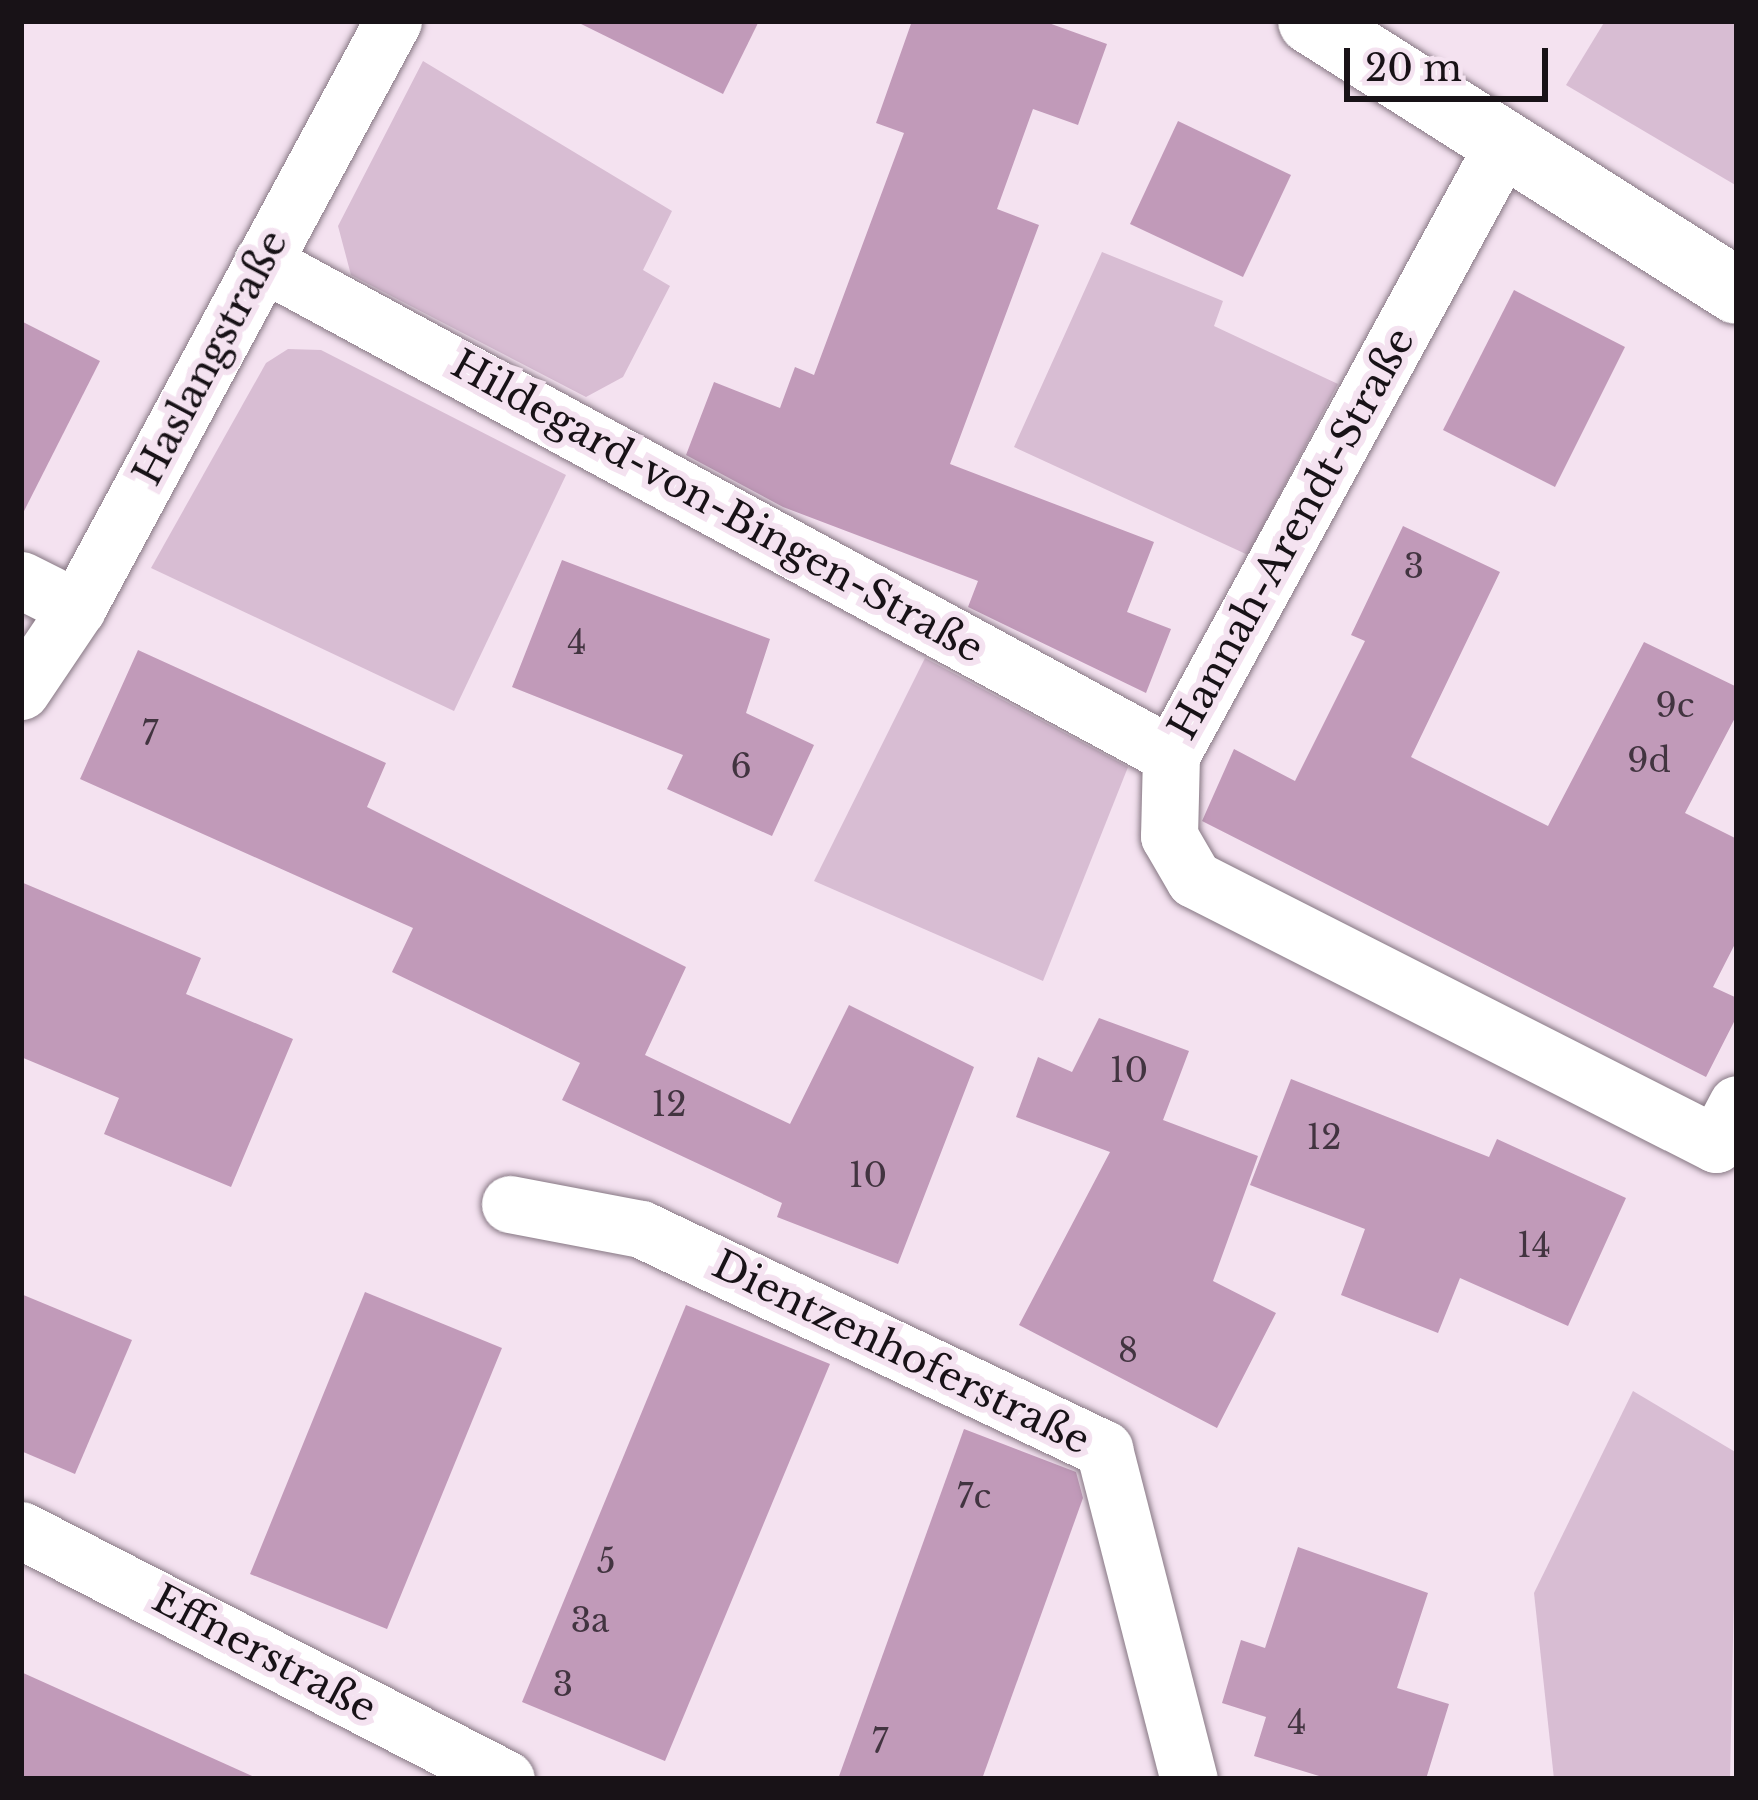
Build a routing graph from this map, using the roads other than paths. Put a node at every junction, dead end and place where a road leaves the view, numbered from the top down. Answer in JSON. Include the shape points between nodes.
{"nodes":[{"id":1,"x":393,"y":21,"type":"edge"},
{"id":2,"x":1311,"y":21,"type":"edge"},
{"id":3,"x":1502,"y":149,"type":"junction"},
{"id":4,"x":262,"y":262,"type":"junction"},
{"id":5,"x":1737,"y":291,"type":"edge"},
{"id":6,"x":21,"y":580,"type":"edge"},
{"id":7,"x":77,"y":608,"type":"junction"},
{"id":8,"x":21,"y":691,"type":"edge"},
{"id":9,"x":1171,"y":755,"type":"junction"},
{"id":10,"x":1737,"y":1104,"type":"edge"},
{"id":11,"x":511,"y":1204,"type":"dead end"},
{"id":12,"x":21,"y":1530,"type":"edge"},
{"id":13,"x":506,"y":1779,"type":"edge"},
{"id":14,"x":1189,"y":1779,"type":"edge"}],
"edges":[{"from":1,"to":4,"type":"street","name":"Haslangstraße"},
{"from":2,"to":3,"type":"street"},
{"from":3,"to":5,"type":"street"},
{"from":3,"to":9,"type":"street","name":"Hannah-Arendt-Straße"},
{"from":4,"to":7,"type":"street","name":"Haslangstraße"},
{"from":4,"to":9,"type":"street","name":"Hildegard-von-Bingen-Straße"},
{"from":6,"to":7,"type":"street"},
{"from":7,"to":8,"type":"street","name":"Haslangstraße"},
{"from":9,"to":10,"type":"street","name":"Hannah-Arendt-Straße","via":[[1169,836],[1194,879],[1716,1144]]},
{"from":11,"to":14,"type":"street","name":"Dientzenhoferstraße","via":[[641,1228],[1104,1449]]},
{"from":12,"to":13,"type":"street","name":"Effnerstraße"}]}
